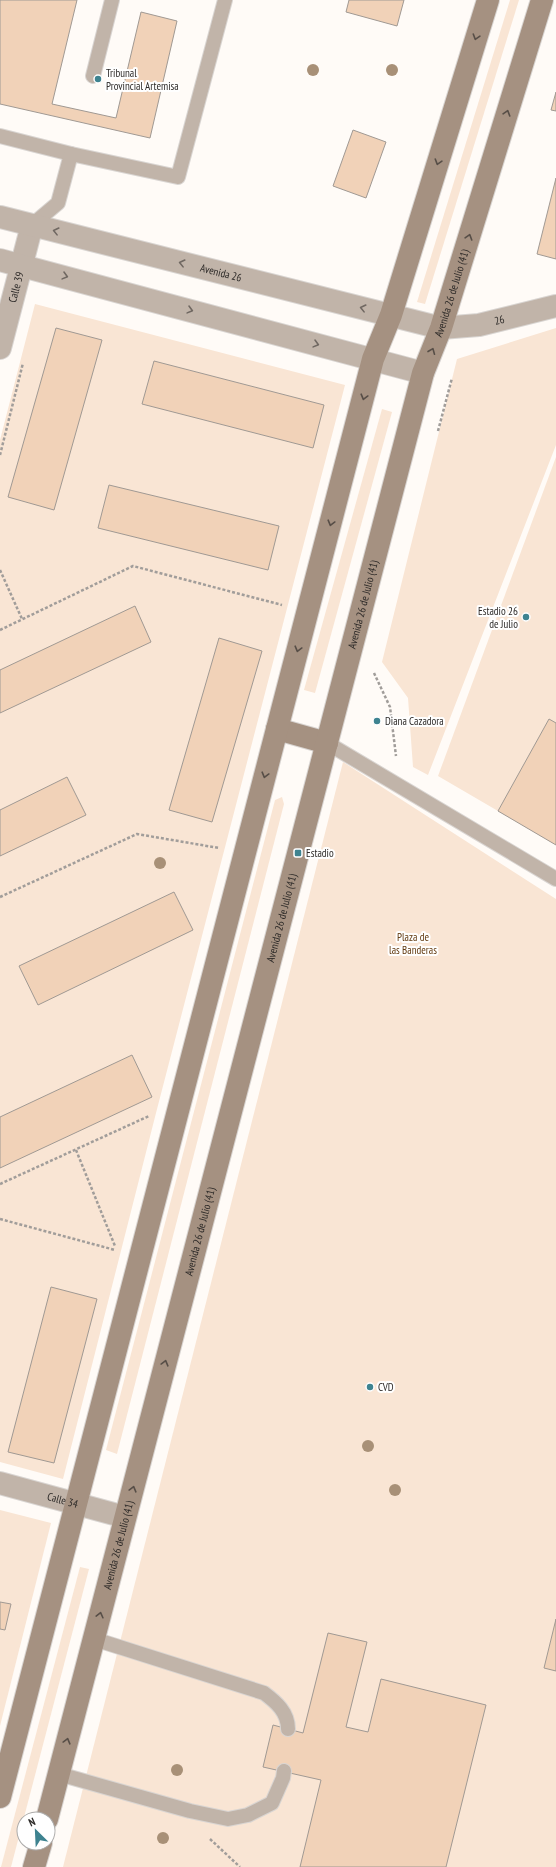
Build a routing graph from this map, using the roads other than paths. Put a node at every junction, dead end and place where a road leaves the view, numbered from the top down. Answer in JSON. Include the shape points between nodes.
{"nodes":[{"id":1,"x":112,"y":0,"type":"edge"},
{"id":2,"x":225,"y":0,"type":"edge"},
{"id":3,"x":488,"y":0,"type":"edge"},
{"id":4,"x":542,"y":0,"type":"edge"},
{"id":5,"x":93,"y":76,"type":"dead end"},
{"id":6,"x":0,"y":136,"type":"edge"},
{"id":7,"x":71,"y":154,"type":"junction"},
{"id":8,"x":0,"y":217,"type":"edge"},
{"id":9,"x":32,"y":226,"type":"junction"},
{"id":10,"x":0,"y":260,"type":"edge"},
{"id":11,"x":22,"y":265,"type":"junction"},
{"id":12,"x":556,"y":306,"type":"edge"},
{"id":13,"x":391,"y":315,"type":"junction"},
{"id":14,"x":441,"y":328,"type":"junction"},
{"id":15,"x":0,"y":348,"type":"edge"},
{"id":16,"x":374,"y":359,"type":"junction"},
{"id":17,"x":423,"y":373,"type":"junction"},
{"id":18,"x":277,"y":729,"type":"junction"},
{"id":19,"x":327,"y":743,"type":"junction"},
{"id":20,"x":556,"y":879,"type":"edge"},
{"id":21,"x":0,"y":1483,"type":"edge"},
{"id":22,"x":76,"y":1503,"type":"junction"},
{"id":23,"x":126,"y":1516,"type":"junction"},
{"id":24,"x":94,"y":1639,"type":"junction"},
{"id":25,"x":288,"y":1729,"type":"dead end"},
{"id":26,"x":6,"y":1753,"type":"edge"},
{"id":27,"x":284,"y":1771,"type":"dead end"},
{"id":28,"x":59,"y":1774,"type":"junction"},
{"id":29,"x":0,"y":1797,"type":"edge"},
{"id":30,"x":49,"y":1811,"type":"edge"},
{"id":31,"x":39,"y":1851,"type":"edge"},
{"id":32,"x":34,"y":1867,"type":"edge"}],
"edges":[{"from":1,"to":5,"type":"lane"},
{"from":2,"to":7,"type":"lane","via":[[178,177]]},
{"from":3,"to":13,"type":"main road","one_way":true},
{"from":14,"to":4,"type":"main road","name":"Avenida 26 de Julio (41)","one_way":true},
{"from":6,"to":7,"type":"lane"},
{"from":7,"to":9,"type":"lane","via":[[58,203]]},
{"from":8,"to":9,"type":"street","name":"Avenida 26"},
{"from":9,"to":11,"type":"street","name":"Calle 39"},
{"from":13,"to":9,"type":"street","name":"Avenida 26","one_way":true},
{"from":10,"to":11,"type":"street"},
{"from":11,"to":15,"type":"street","name":"Calle 39"},
{"from":11,"to":16,"type":"street","one_way":true},
{"from":12,"to":14,"type":"street","name":"26","via":[[479,325]]},
{"from":13,"to":14,"type":"street","name":"Avenida 26"},
{"from":13,"to":16,"type":"main road"},
{"from":17,"to":14,"type":"main road","name":"Avenida 26 de Julio (41)","one_way":true},
{"from":16,"to":17,"type":"street"},
{"from":16,"to":18,"type":"main road","one_way":true},
{"from":17,"to":19,"type":"main road","name":"Avenida 26 de Julio (41)"},
{"from":18,"to":19,"type":"main road"},
{"from":18,"to":22,"type":"main road","one_way":true},
{"from":19,"to":20,"type":"lane"},
{"from":23,"to":19,"type":"main road","name":"Avenida 26 de Julio (41)","one_way":true},
{"from":21,"to":22,"type":"street","name":"Calle 34"},
{"from":22,"to":23,"type":"street","name":"Calle 34"},
{"from":22,"to":26,"type":"main road"},
{"from":24,"to":23,"type":"main road","name":"Avenida 26 de Julio (41)","one_way":true},
{"from":24,"to":25,"type":"lane","via":[[264,1693],[278,1704],[288,1720]]},
{"from":28,"to":24,"type":"main road","name":"Avenida 26 de Julio (41)","one_way":true},
{"from":26,"to":29,"type":"main road"},
{"from":27,"to":28,"type":"lane","via":[[272,1803],[248,1815],[228,1819],[190,1811]]},
{"from":28,"to":30,"type":"main road","name":"Avenida 26 de Julio (41)"},
{"from":31,"to":32,"type":"main road"}]}
